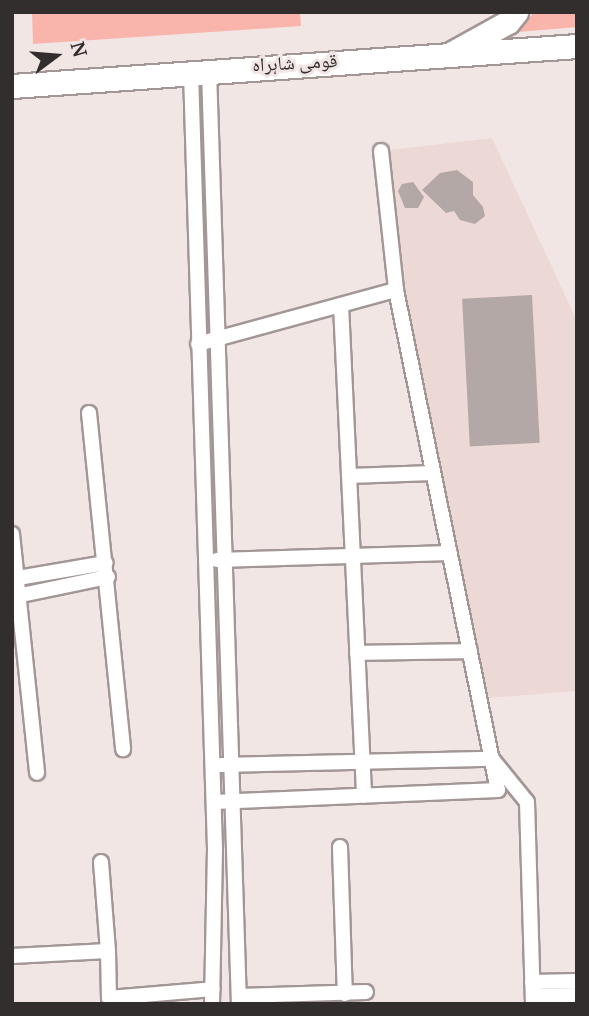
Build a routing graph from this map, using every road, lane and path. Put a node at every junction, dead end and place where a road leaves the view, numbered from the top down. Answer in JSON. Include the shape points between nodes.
{"nodes":[{"id":1,"x":516,"y":12,"type":"edge"},
{"id":2,"x":577,"y":46,"type":"edge"},
{"id":3,"x":443,"y":58,"type":"junction"},
{"id":4,"x":200,"y":72,"type":"junction"},
{"id":5,"x":12,"y":86,"type":"edge"},
{"id":6,"x":382,"y":151,"type":"dead end"},
{"id":7,"x":396,"y":290,"type":"junction"},
{"id":8,"x":341,"y":305,"type":"junction"},
{"id":9,"x":215,"y":339,"type":"junction"},
{"id":10,"x":198,"y":344,"type":"junction"},
{"id":11,"x":89,"y":413,"type":"dead end"},
{"id":12,"x":433,"y":473,"type":"junction"},
{"id":13,"x":349,"y":475,"type":"junction"},
{"id":14,"x":12,"y":534,"type":"edge"},
{"id":15,"x":450,"y":553,"type":"junction"},
{"id":16,"x":353,"y":556,"type":"junction"},
{"id":17,"x":206,"y":560,"type":"junction"},
{"id":18,"x":223,"y":560,"type":"junction"},
{"id":19,"x":107,"y":570,"type":"junction"},
{"id":20,"x":15,"y":579,"type":"edge"},
{"id":21,"x":15,"y":596,"type":"edge"},
{"id":22,"x":470,"y":651,"type":"junction"},
{"id":23,"x":357,"y":653,"type":"junction"},
{"id":24,"x":123,"y":749,"type":"dead end"},
{"id":25,"x":492,"y":758,"type":"junction"},
{"id":26,"x":363,"y":761,"type":"junction"},
{"id":27,"x":231,"y":765,"type":"junction"},
{"id":28,"x":213,"y":766,"type":"junction"},
{"id":29,"x":37,"y":772,"type":"dead end"},
{"id":30,"x":364,"y":795,"type":"junction"},
{"id":31,"x":232,"y":801,"type":"junction"},
{"id":32,"x":214,"y":802,"type":"junction"},
{"id":33,"x":340,"y":847,"type":"dead end"},
{"id":34,"x":101,"y":862,"type":"dead end"},
{"id":35,"x":108,"y":951,"type":"junction"},
{"id":36,"x":12,"y":956,"type":"edge"},
{"id":37,"x":577,"y":981,"type":"edge"},
{"id":38,"x":366,"y":992,"type":"dead end"},
{"id":39,"x":345,"y":994,"type":"junction"},
{"id":40,"x":533,"y":994,"type":"edge"},
{"id":41,"x":577,"y":995,"type":"edge"},
{"id":42,"x":213,"y":997,"type":"edge"},
{"id":43,"x":239,"y":1000,"type":"edge"}],
"edges":[{"from":1,"to":3,"type":"highway","via":[[508,22]]},
{"from":2,"to":3,"type":"highway","name":"قومی شاہراہ"},
{"from":3,"to":4,"type":"highway","name":"قومی شاہراہ"},
{"from":4,"to":5,"type":"highway","name":"قومی شاہراہ"},
{"from":4,"to":9,"type":"street"},
{"from":4,"to":10,"type":"street"},
{"from":6,"to":7,"type":"street"},
{"from":7,"to":8,"type":"street"},
{"from":7,"to":12,"type":"street"},
{"from":8,"to":9,"type":"street"},
{"from":8,"to":13,"type":"street"},
{"from":9,"to":10,"type":"street"},
{"from":9,"to":18,"type":"street"},
{"from":10,"to":17,"type":"street"},
{"from":11,"to":19,"type":"street"},
{"from":12,"to":13,"type":"street"},
{"from":12,"to":15,"type":"street"},
{"from":13,"to":16,"type":"street"},
{"from":14,"to":20,"type":"street"},
{"from":15,"to":16,"type":"street"},
{"from":15,"to":22,"type":"street"},
{"from":16,"to":18,"type":"street"},
{"from":16,"to":23,"type":"street"},
{"from":17,"to":18,"type":"street"},
{"from":17,"to":28,"type":"street"},
{"from":18,"to":27,"type":"street"},
{"from":19,"to":20,"type":"street"},
{"from":19,"to":21,"type":"street"},
{"from":19,"to":24,"type":"street"},
{"from":20,"to":21,"type":"street"},
{"from":21,"to":29,"type":"street"},
{"from":22,"to":23,"type":"street"},
{"from":22,"to":25,"type":"street"},
{"from":23,"to":26,"type":"street"},
{"from":25,"to":26,"type":"street"},
{"from":25,"to":30,"type":"street","via":[[498,790]]},
{"from":25,"to":40,"type":"street","via":[[527,802]]},
{"from":26,"to":27,"type":"street"},
{"from":26,"to":30,"type":"street"},
{"from":27,"to":28,"type":"street"},
{"from":27,"to":31,"type":"street"},
{"from":28,"to":32,"type":"street"},
{"from":30,"to":31,"type":"street"},
{"from":31,"to":32,"type":"street"},
{"from":31,"to":43,"type":"street"},
{"from":32,"to":42,"type":"street"},
{"from":33,"to":39,"type":"street"},
{"from":34,"to":35,"type":"street"},
{"from":35,"to":36,"type":"street"},
{"from":35,"to":42,"type":"street","via":[[109,998]]},
{"from":37,"to":40,"type":"street"},
{"from":38,"to":39,"type":"street"},
{"from":39,"to":43,"type":"street"},
{"from":40,"to":41,"type":"street"}]}
